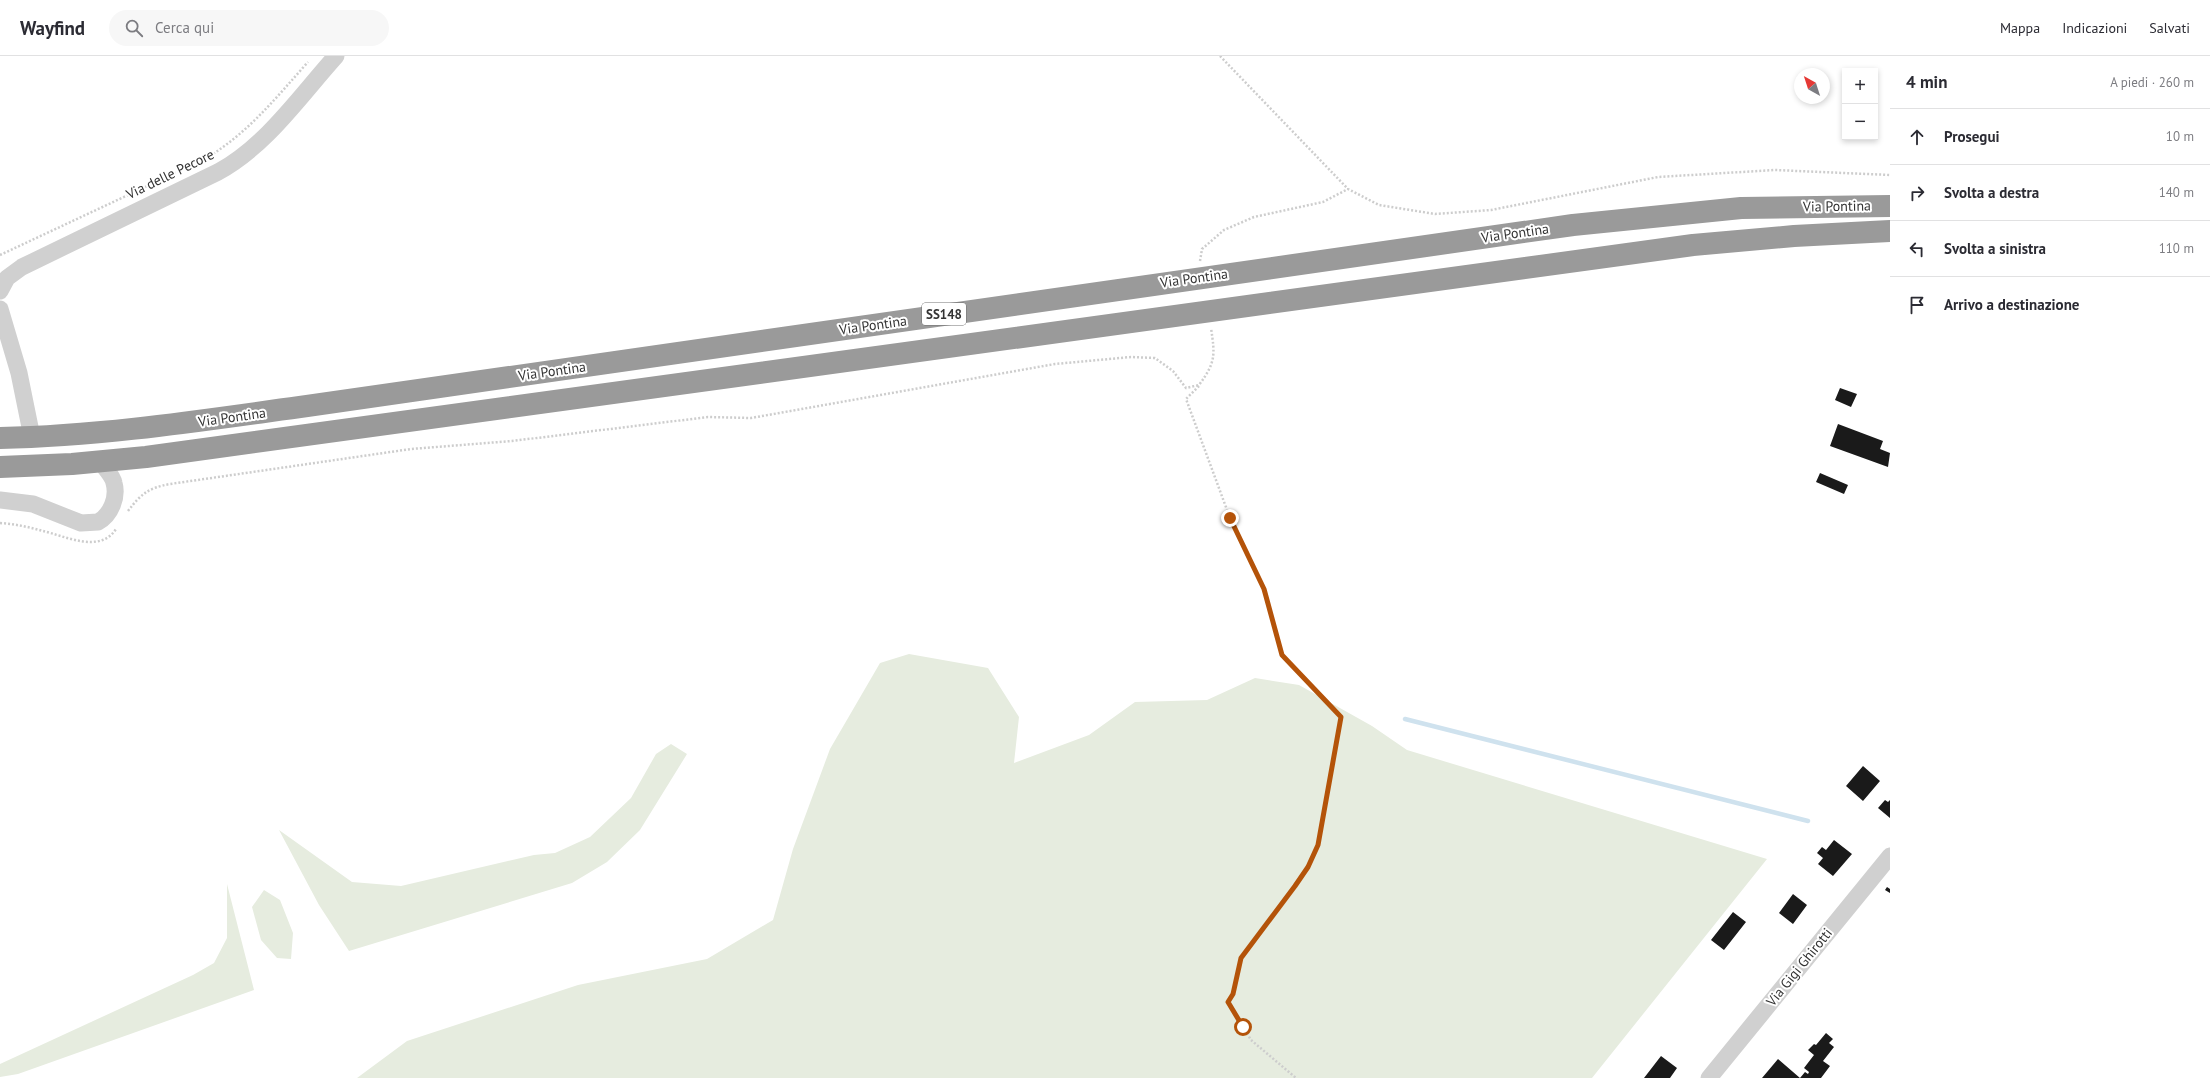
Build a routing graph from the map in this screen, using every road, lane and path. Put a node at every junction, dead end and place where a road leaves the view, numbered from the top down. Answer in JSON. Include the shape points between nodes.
{"nodes":[{"id":1,"x":313,"y":56,"type":"edge"},
{"id":2,"x":336,"y":56,"type":"edge"},
{"id":3,"x":1220,"y":56,"type":"edge"},
{"id":4,"x":1890,"y":174,"type":"edge"},
{"id":5,"x":1348,"y":189,"type":"junction"},
{"id":6,"x":1890,"y":206,"type":"edge"},
{"id":7,"x":1890,"y":230,"type":"edge"},
{"id":8,"x":0,"y":255,"type":"edge"},
{"id":9,"x":1199,"y":266,"type":"dead end"},
{"id":10,"x":0,"y":291,"type":"edge"},
{"id":11,"x":0,"y":309,"type":"edge"},
{"id":12,"x":1210,"y":322,"type":"dead end"},
{"id":13,"x":6,"y":352,"type":"edge"},
{"id":14,"x":1199,"y":385,"type":"junction"},
{"id":15,"x":32,"y":437,"type":"junction"},
{"id":16,"x":0,"y":438,"type":"edge"},
{"id":17,"x":100,"y":461,"type":"junction"},
{"id":18,"x":0,"y":467,"type":"edge"},
{"id":19,"x":0,"y":500,"type":"edge"},
{"id":20,"x":125,"y":516,"type":"dead end"},
{"id":21,"x":0,"y":523,"type":"edge"},
{"id":22,"x":118,"y":526,"type":"dead end"},
{"id":23,"x":1890,"y":856,"type":"edge"},
{"id":24,"x":1296,"y":1078,"type":"edge"},
{"id":25,"x":1709,"y":1078,"type":"edge"}],
"edges":[{"from":1,"to":8,"type":"path","name":"Via delle Pecore","via":[[242,134],[205,159]]},
{"from":2,"to":10,"type":"street","via":[[276,123],[235,161],[218,172],[22,267],[7,278]]},
{"from":3,"to":5,"type":"path"},
{"from":4,"to":5,"type":"path","via":[[1775,170],[1658,177],[1491,210],[1435,214],[1379,205]]},
{"from":5,"to":9,"type":"path","via":[[1323,202],[1254,217],[1224,230],[1202,249]]},
{"from":6,"to":15,"type":"highway","name":"Via Pontina","number":"SS148","via":[[1741,208],[1573,225],[307,406],[147,428]]},
{"from":7,"to":17,"type":"highway","name":"Via Pontina","number":"SS148","via":[[1693,244],[146,457]]},
{"from":11,"to":13,"type":"street"},
{"from":12,"to":14,"type":"path","via":[[1215,355],[1211,369]]},
{"from":13,"to":15,"type":"street"},
{"from":14,"to":20,"type":"path","via":[[1186,388],[1173,372],[1155,358],[1131,357],[1055,364],[751,418],[708,417],[512,441],[411,449],[170,484],[153,488],[140,496]]},
{"from":14,"to":24,"type":"path","via":[[1186,399],[1230,518],[1264,589],[1282,655],[1341,717],[1318,845],[1300,878],[1241,958],[1233,994],[1228,1002],[1251,1040]]},
{"from":15,"to":16,"type":"highway","name":"Via Pontina","number":"SS148"},
{"from":17,"to":18,"type":"highway","name":"Via Pontina","number":"SS148"},
{"from":17,"to":19,"type":"street","via":[[114,482],[114,497],[110,510],[98,522],[81,523],[33,504]]},
{"from":21,"to":22,"type":"path","via":[[89,542],[108,537]]},
{"from":23,"to":25,"type":"street","name":"Via Gigi Ghirotti"}]}
